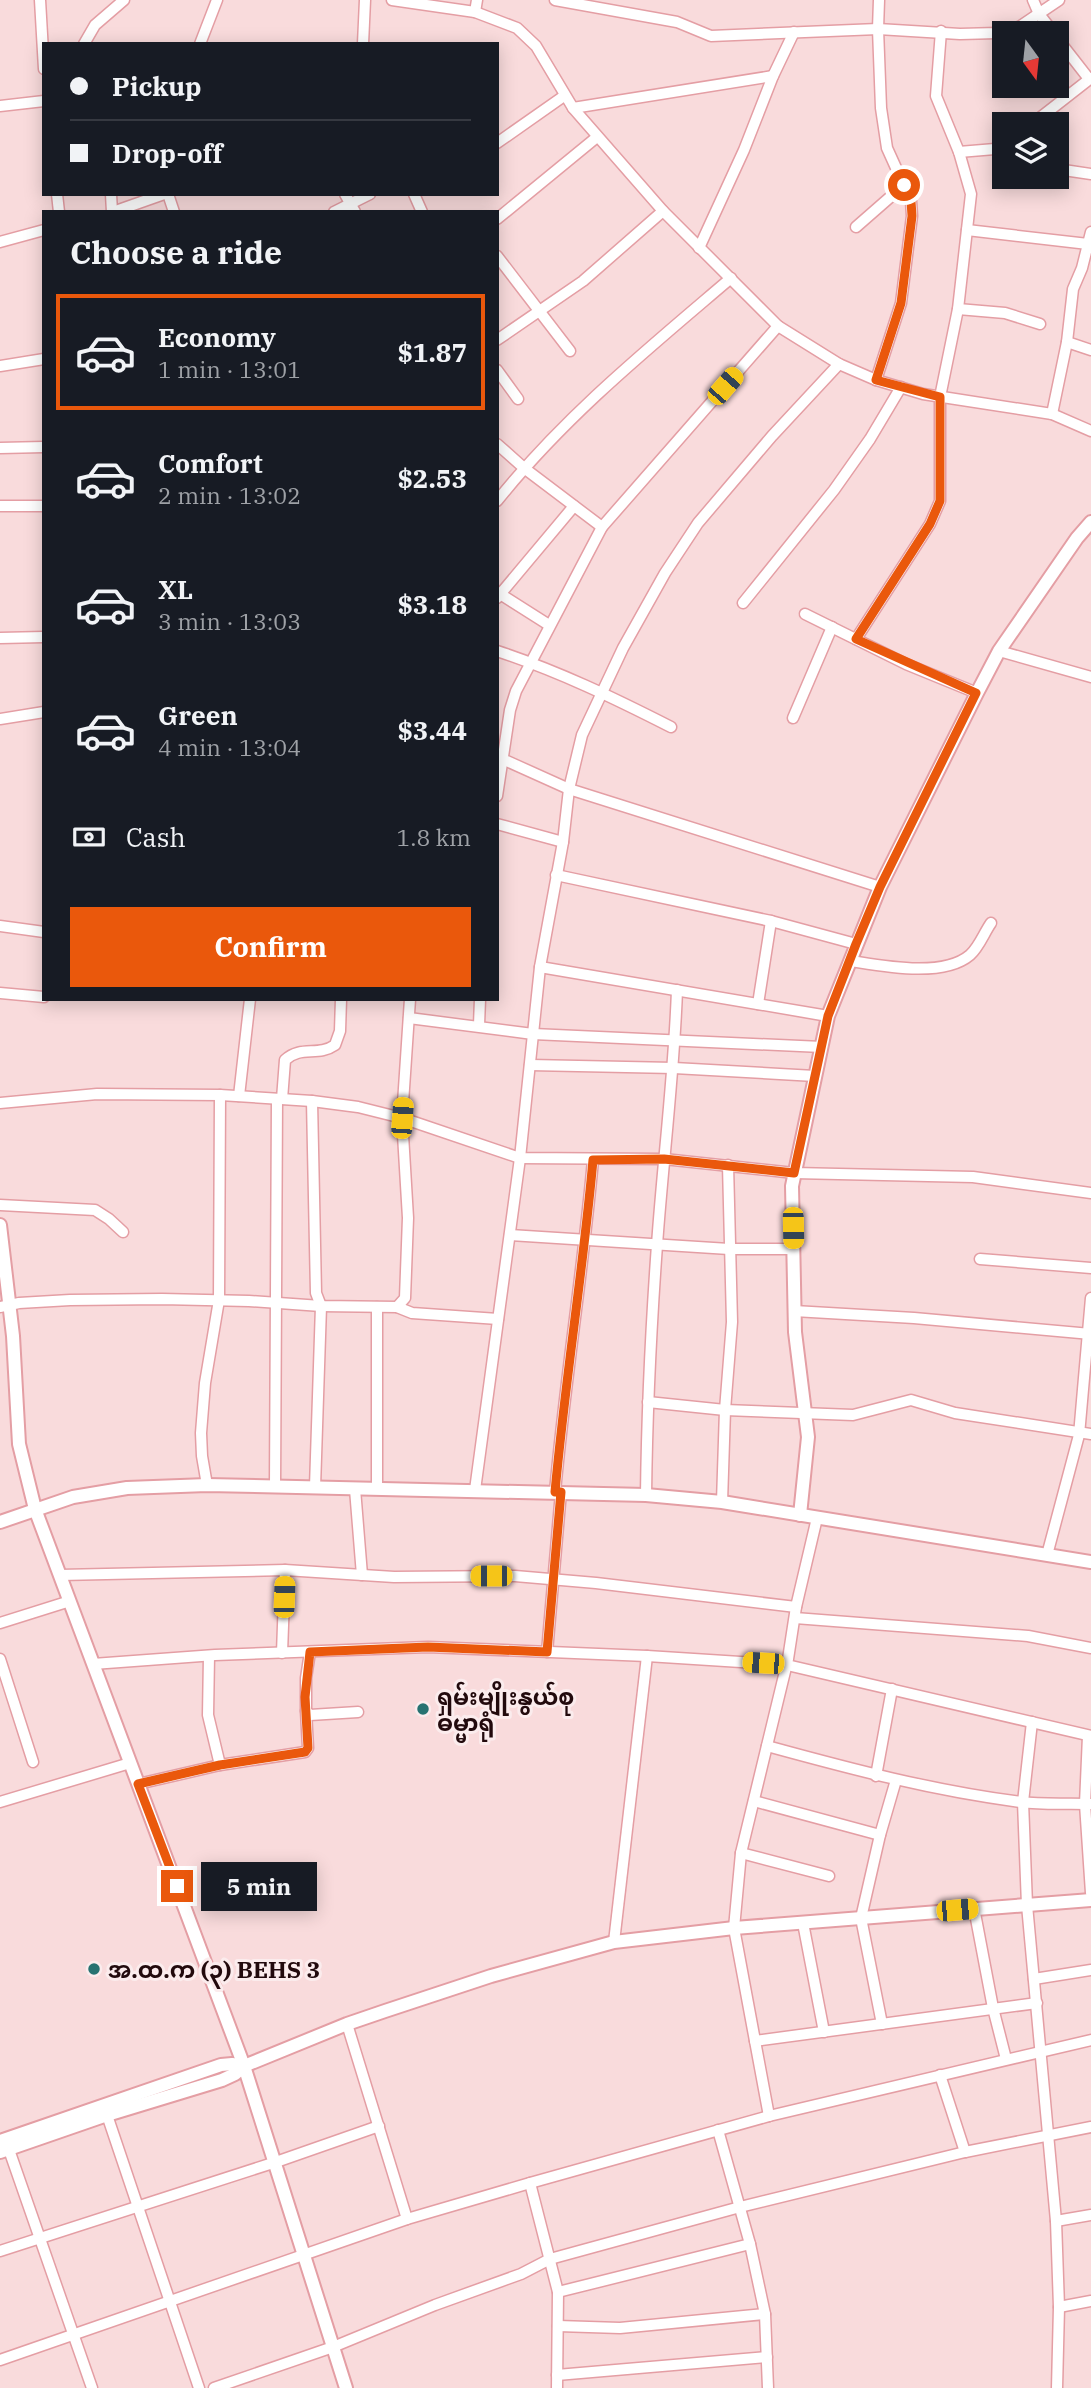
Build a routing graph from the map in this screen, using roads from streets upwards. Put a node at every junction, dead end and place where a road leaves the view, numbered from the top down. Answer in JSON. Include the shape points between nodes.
{"nodes":[{"id":1,"x":40,"y":0,"type":"edge"},
{"id":2,"x":124,"y":0,"type":"edge"},
{"id":3,"x":216,"y":0,"type":"edge"},
{"id":4,"x":365,"y":0,"type":"edge"},
{"id":5,"x":392,"y":0,"type":"edge"},
{"id":6,"x":477,"y":0,"type":"edge"},
{"id":7,"x":555,"y":0,"type":"edge"},
{"id":8,"x":879,"y":0,"type":"edge"},
{"id":9,"x":1033,"y":0,"type":"edge"},
{"id":10,"x":1059,"y":0,"type":"edge"},
{"id":11,"x":409,"y":1,"type":"edge"},
{"id":12,"x":475,"y":12,"type":"junction"},
{"id":13,"x":1039,"y":14,"type":"junction"},
{"id":14,"x":1045,"y":21,"type":"edge"},
{"id":15,"x":878,"y":29,"type":"junction"},
{"id":16,"x":942,"y":31,"type":"junction"},
{"id":17,"x":794,"y":32,"type":"junction"},
{"id":18,"x":42,"y":42,"type":"edge"},
{"id":19,"x":85,"y":42,"type":"edge"},
{"id":20,"x":201,"y":42,"type":"edge"},
{"id":21,"x":363,"y":42,"type":"edge"},
{"id":22,"x":1069,"y":53,"type":"edge"},
{"id":23,"x":773,"y":76,"type":"junction"},
{"id":24,"x":1090,"y":79,"type":"edge"},
{"id":25,"x":564,"y":96,"type":"junction"},
{"id":26,"x":42,"y":101,"type":"edge"},
{"id":27,"x":0,"y":106,"type":"edge"},
{"id":28,"x":573,"y":108,"type":"junction"},
{"id":29,"x":1047,"y":112,"type":"edge"},
{"id":30,"x":597,"y":137,"type":"junction"},
{"id":31,"x":499,"y":142,"type":"edge"},
{"id":32,"x":992,"y":149,"type":"edge"},
{"id":33,"x":959,"y":152,"type":"junction"},
{"id":34,"x":1069,"y":171,"type":"edge"},
{"id":35,"x":1091,"y":174,"type":"edge"},
{"id":36,"x":904,"y":185,"type":"junction"},
{"id":37,"x":160,"y":196,"type":"edge"},
{"id":38,"x":368,"y":196,"type":"edge"},
{"id":39,"x":353,"y":208,"type":"edge"},
{"id":40,"x":119,"y":210,"type":"edge"},
{"id":41,"x":663,"y":211,"type":"junction"},
{"id":42,"x":499,"y":217,"type":"edge"},
{"id":43,"x":856,"y":227,"type":"dead end"},
{"id":44,"x":967,"y":230,"type":"junction"},
{"id":45,"x":42,"y":231,"type":"edge"},
{"id":46,"x":1091,"y":232,"type":"edge"},
{"id":47,"x":0,"y":242,"type":"edge"},
{"id":48,"x":1088,"y":244,"type":"junction"},
{"id":49,"x":699,"y":248,"type":"junction"},
{"id":50,"x":499,"y":259,"type":"edge"},
{"id":51,"x":1086,"y":269,"type":"edge"},
{"id":52,"x":731,"y":278,"type":"junction"},
{"id":53,"x":958,"y":309,"type":"junction"},
{"id":54,"x":540,"y":311,"type":"junction"},
{"id":55,"x":1040,"y":324,"type":"dead end"},
{"id":56,"x":778,"y":326,"type":"junction"},
{"id":57,"x":499,"y":340,"type":"edge"},
{"id":58,"x":1067,"y":342,"type":"junction"},
{"id":59,"x":1091,"y":350,"type":"edge"},
{"id":60,"x":570,"y":351,"type":"dead end"},
{"id":61,"x":42,"y":359,"type":"edge"},
{"id":62,"x":839,"y":365,"type":"junction"},
{"id":63,"x":0,"y":366,"type":"edge"},
{"id":64,"x":499,"y":373,"type":"edge"},
{"id":65,"x":876,"y":380,"type":"junction"},
{"id":66,"x":901,"y":387,"type":"junction"},
{"id":67,"x":940,"y":397,"type":"junction"},
{"id":68,"x":518,"y":399,"type":"dead end"},
{"id":69,"x":1052,"y":414,"type":"junction"},
{"id":70,"x":1091,"y":431,"type":"edge"},
{"id":71,"x":499,"y":446,"type":"edge"},
{"id":72,"x":42,"y":447,"type":"edge"},
{"id":73,"x":0,"y":448,"type":"edge"},
{"id":74,"x":524,"y":468,"type":"junction"},
{"id":75,"x":499,"y":499,"type":"edge"},
{"id":76,"x":0,"y":506,"type":"edge"},
{"id":77,"x":42,"y":506,"type":"edge"},
{"id":78,"x":574,"y":506,"type":"junction"},
{"id":79,"x":602,"y":527,"type":"junction"},
{"id":80,"x":1088,"y":528,"type":"edge"},
{"id":81,"x":499,"y":594,"type":"edge"},
{"id":82,"x":499,"y":596,"type":"edge"},
{"id":83,"x":743,"y":603,"type":"dead end"},
{"id":84,"x":805,"y":614,"type":"dead end"},
{"id":85,"x":549,"y":625,"type":"junction"},
{"id":86,"x":832,"y":627,"type":"junction"},
{"id":87,"x":42,"y":637,"type":"edge"},
{"id":88,"x":0,"y":638,"type":"edge"},
{"id":89,"x":856,"y":639,"type":"junction"},
{"id":90,"x":999,"y":651,"type":"junction"},
{"id":91,"x":499,"y":652,"type":"edge"},
{"id":92,"x":530,"y":662,"type":"junction"},
{"id":93,"x":1091,"y":677,"type":"edge"},
{"id":94,"x":603,"y":692,"type":"junction"},
{"id":95,"x":976,"y":693,"type":"junction"},
{"id":96,"x":42,"y":712,"type":"edge"},
{"id":97,"x":793,"y":718,"type":"dead end"},
{"id":98,"x":0,"y":719,"type":"edge"},
{"id":99,"x":671,"y":727,"type":"dead end"},
{"id":100,"x":500,"y":758,"type":"edge"},
{"id":101,"x":569,"y":789,"type":"junction"},
{"id":102,"x":499,"y":825,"type":"edge"},
{"id":103,"x":563,"y":842,"type":"junction"},
{"id":104,"x":556,"y":875,"type":"junction"},
{"id":105,"x":880,"y":887,"type":"junction"},
{"id":106,"x":771,"y":921,"type":"junction"},
{"id":107,"x":991,"y":923,"type":"dead end"},
{"id":108,"x":0,"y":926,"type":"edge"},
{"id":109,"x":42,"y":932,"type":"edge"},
{"id":110,"x":856,"y":944,"type":"junction"},
{"id":111,"x":851,"y":961,"type":"junction"},
{"id":112,"x":540,"y":967,"type":"junction"},
{"id":113,"x":677,"y":990,"type":"junction"},
{"id":114,"x":0,"y":993,"type":"edge"},
{"id":115,"x":42,"y":996,"type":"edge"},
{"id":116,"x":250,"y":1001,"type":"edge"},
{"id":117,"x":341,"y":1001,"type":"edge"},
{"id":118,"x":410,"y":1001,"type":"edge"},
{"id":119,"x":480,"y":1001,"type":"edge"},
{"id":120,"x":758,"y":1004,"type":"junction"},
{"id":121,"x":828,"y":1016,"type":"junction"},
{"id":122,"x":409,"y":1018,"type":"junction"},
{"id":123,"x":479,"y":1025,"type":"junction"},
{"id":124,"x":533,"y":1034,"type":"junction"},
{"id":125,"x":675,"y":1041,"type":"junction"},
{"id":126,"x":822,"y":1047,"type":"junction"},
{"id":127,"x":530,"y":1065,"type":"junction"},
{"id":128,"x":674,"y":1068,"type":"junction"},
{"id":129,"x":815,"y":1076,"type":"junction"},
{"id":130,"x":220,"y":1095,"type":"junction"},
{"id":131,"x":239,"y":1096,"type":"junction"},
{"id":132,"x":279,"y":1099,"type":"junction"},
{"id":133,"x":313,"y":1101,"type":"junction"},
{"id":134,"x":0,"y":1103,"type":"edge"},
{"id":135,"x":402,"y":1118,"type":"junction"},
{"id":136,"x":520,"y":1158,"type":"junction"},
{"id":137,"x":664,"y":1159,"type":"junction"},
{"id":138,"x":593,"y":1160,"type":"junction"},
{"id":139,"x":728,"y":1165,"type":"junction"},
{"id":140,"x":794,"y":1173,"type":"junction"},
{"id":141,"x":1091,"y":1193,"type":"edge"},
{"id":142,"x":0,"y":1205,"type":"edge"},
{"id":143,"x":0,"y":1225,"type":"edge"},
{"id":144,"x":123,"y":1232,"type":"dead end"},
{"id":145,"x":510,"y":1235,"type":"junction"},
{"id":146,"x":586,"y":1239,"type":"junction"},
{"id":147,"x":657,"y":1244,"type":"junction"},
{"id":148,"x":729,"y":1249,"type":"junction"},
{"id":149,"x":793,"y":1249,"type":"junction"},
{"id":150,"x":980,"y":1259,"type":"dead end"},
{"id":151,"x":1091,"y":1268,"type":"edge"},
{"id":152,"x":1091,"y":1297,"type":"edge"},
{"id":153,"x":219,"y":1300,"type":"junction"},
{"id":154,"x":277,"y":1303,"type":"junction"},
{"id":155,"x":5,"y":1306,"type":"edge"},
{"id":156,"x":321,"y":1306,"type":"junction"},
{"id":157,"x":377,"y":1307,"type":"junction"},
{"id":158,"x":397,"y":1307,"type":"junction"},
{"id":159,"x":794,"y":1311,"type":"junction"},
{"id":160,"x":498,"y":1319,"type":"junction"},
{"id":161,"x":1090,"y":1333,"type":"edge"},
{"id":162,"x":648,"y":1402,"type":"junction"},
{"id":163,"x":725,"y":1410,"type":"junction"},
{"id":164,"x":807,"y":1415,"type":"junction"},
{"id":165,"x":1079,"y":1431,"type":"junction"},
{"id":166,"x":1091,"y":1434,"type":"edge"},
{"id":167,"x":207,"y":1485,"type":"junction"},
{"id":168,"x":275,"y":1487,"type":"junction"},
{"id":169,"x":315,"y":1487,"type":"junction"},
{"id":170,"x":355,"y":1489,"type":"junction"},
{"id":171,"x":377,"y":1489,"type":"junction"},
{"id":172,"x":475,"y":1490,"type":"junction"},
{"id":173,"x":558,"y":1492,"type":"junction"},
{"id":174,"x":646,"y":1495,"type":"junction"},
{"id":175,"x":723,"y":1502,"type":"junction"},
{"id":176,"x":36,"y":1509,"type":"junction"},
{"id":177,"x":800,"y":1516,"type":"junction"},
{"id":178,"x":817,"y":1518,"type":"junction"},
{"id":179,"x":0,"y":1522,"type":"edge"},
{"id":180,"x":1048,"y":1555,"type":"junction"},
{"id":181,"x":1091,"y":1562,"type":"edge"},
{"id":182,"x":285,"y":1570,"type":"junction"},
{"id":183,"x":60,"y":1575,"type":"junction"},
{"id":184,"x":362,"y":1575,"type":"junction"},
{"id":185,"x":552,"y":1579,"type":"junction"},
{"id":186,"x":70,"y":1601,"type":"junction"},
{"id":187,"x":796,"y":1613,"type":"junction"},
{"id":188,"x":0,"y":1623,"type":"edge"},
{"id":189,"x":1091,"y":1648,"type":"edge"},
{"id":190,"x":310,"y":1652,"type":"junction"},
{"id":191,"x":547,"y":1652,"type":"junction"},
{"id":192,"x":282,"y":1653,"type":"junction"},
{"id":193,"x":209,"y":1656,"type":"junction"},
{"id":194,"x":647,"y":1656,"type":"junction"},
{"id":195,"x":0,"y":1659,"type":"edge"},
{"id":196,"x":93,"y":1664,"type":"junction"},
{"id":197,"x":787,"y":1665,"type":"junction"},
{"id":198,"x":892,"y":1689,"type":"junction"},
{"id":199,"x":306,"y":1711,"type":"junction"},
{"id":200,"x":358,"y":1712,"type":"dead end"},
{"id":201,"x":1032,"y":1722,"type":"junction"},
{"id":202,"x":1090,"y":1736,"type":"edge"},
{"id":203,"x":767,"y":1746,"type":"junction"},
{"id":204,"x":33,"y":1762,"type":"dead end"},
{"id":205,"x":130,"y":1763,"type":"junction"},
{"id":206,"x":220,"y":1765,"type":"junction"},
{"id":207,"x":876,"y":1776,"type":"junction"},
{"id":208,"x":897,"y":1780,"type":"junction"},
{"id":209,"x":138,"y":1784,"type":"junction"},
{"id":210,"x":754,"y":1801,"type":"junction"},
{"id":211,"x":0,"y":1802,"type":"edge"},
{"id":212,"x":1023,"y":1802,"type":"junction"},
{"id":213,"x":1088,"y":1804,"type":"edge"},
{"id":214,"x":880,"y":1835,"type":"junction"},
{"id":215,"x":741,"y":1853,"type":"junction"},
{"id":216,"x":829,"y":1876,"type":"dead end"},
{"id":217,"x":1091,"y":1893,"type":"edge"},
{"id":218,"x":1091,"y":1900,"type":"edge"},
{"id":219,"x":1027,"y":1905,"type":"junction"},
{"id":220,"x":974,"y":1908,"type":"junction"},
{"id":221,"x":861,"y":1918,"type":"junction"},
{"id":222,"x":803,"y":1923,"type":"junction"},
{"id":223,"x":734,"y":1928,"type":"junction"},
{"id":224,"x":614,"y":1942,"type":"junction"},
{"id":225,"x":1091,"y":1970,"type":"edge"},
{"id":226,"x":1034,"y":1979,"type":"junction"},
{"id":227,"x":1037,"y":2003,"type":"junction"},
{"id":228,"x":993,"y":2008,"type":"junction"},
{"id":229,"x":347,"y":2024,"type":"junction"},
{"id":230,"x":882,"y":2024,"type":"junction"},
{"id":231,"x":824,"y":2032,"type":"junction"},
{"id":232,"x":1091,"y":2040,"type":"edge"},
{"id":233,"x":755,"y":2041,"type":"junction"},
{"id":234,"x":1039,"y":2051,"type":"junction"},
{"id":235,"x":1006,"y":2059,"type":"junction"},
{"id":236,"x":244,"y":2066,"type":"junction"},
{"id":237,"x":940,"y":2075,"type":"junction"},
{"id":238,"x":107,"y":2115,"type":"junction"},
{"id":239,"x":769,"y":2116,"type":"junction"},
{"id":240,"x":379,"y":2126,"type":"junction"},
{"id":241,"x":1091,"y":2127,"type":"edge"},
{"id":242,"x":718,"y":2130,"type":"junction"},
{"id":243,"x":1047,"y":2134,"type":"junction"},
{"id":244,"x":4,"y":2145,"type":"edge"},
{"id":245,"x":965,"y":2152,"type":"junction"},
{"id":246,"x":276,"y":2162,"type":"junction"},
{"id":247,"x":530,"y":2183,"type":"junction"},
{"id":248,"x":136,"y":2205,"type":"junction"},
{"id":249,"x":740,"y":2207,"type":"junction"},
{"id":250,"x":1091,"y":2215,"type":"edge"},
{"id":251,"x":407,"y":2219,"type":"junction"},
{"id":252,"x":1056,"y":2221,"type":"junction"},
{"id":253,"x":40,"y":2237,"type":"junction"},
{"id":254,"x":750,"y":2244,"type":"junction"},
{"id":255,"x":0,"y":2251,"type":"edge"},
{"id":256,"x":304,"y":2255,"type":"junction"},
{"id":257,"x":550,"y":2259,"type":"junction"},
{"id":258,"x":558,"y":2292,"type":"junction"},
{"id":259,"x":169,"y":2300,"type":"junction"},
{"id":260,"x":1091,"y":2301,"type":"edge"},
{"id":261,"x":1059,"y":2307,"type":"junction"},
{"id":262,"x":765,"y":2314,"type":"junction"},
{"id":263,"x":558,"y":2326,"type":"junction"},
{"id":264,"x":74,"y":2335,"type":"junction"},
{"id":265,"x":333,"y":2347,"type":"junction"},
{"id":266,"x":766,"y":2357,"type":"junction"},
{"id":267,"x":0,"y":2360,"type":"edge"},
{"id":268,"x":557,"y":2375,"type":"junction"},
{"id":269,"x":92,"y":2388,"type":"edge"},
{"id":270,"x":199,"y":2388,"type":"edge"},
{"id":271,"x":214,"y":2388,"type":"edge"},
{"id":272,"x":346,"y":2388,"type":"edge"},
{"id":273,"x":557,"y":2388,"type":"edge"},
{"id":274,"x":768,"y":2388,"type":"edge"},
{"id":275,"x":1057,"y":2388,"type":"edge"}],
"edges":[{"from":1,"to":18,"type":"street"},
{"from":2,"to":19,"type":"street","via":[[95,25]]},
{"from":3,"to":20,"type":"street"},
{"from":4,"to":21,"type":"street"},
{"from":5,"to":11,"type":"street"},
{"from":6,"to":12,"type":"street"},
{"from":7,"to":17,"type":"street","via":[[677,22],[710,36]]},
{"from":8,"to":15,"type":"street"},
{"from":9,"to":13,"type":"street"},
{"from":10,"to":13,"type":"street"},
{"from":11,"to":12,"type":"street"},
{"from":12,"to":25,"type":"street","via":[[517,28],[536,46]]},
{"from":13,"to":14,"type":"street"},
{"from":13,"to":16,"type":"street","via":[[1016,29],[997,33]]},
{"from":15,"to":16,"type":"street"},
{"from":15,"to":17,"type":"street"},
{"from":15,"to":36,"type":"street","via":[[887,148]]},
{"from":16,"to":33,"type":"street","via":[[936,96]]},
{"from":17,"to":23,"type":"street"},
{"from":22,"to":24,"type":"street"},
{"from":23,"to":28,"type":"street"},
{"from":23,"to":49,"type":"street"},
{"from":24,"to":29,"type":"street"},
{"from":25,"to":28,"type":"street"},
{"from":25,"to":31,"type":"street"},
{"from":26,"to":27,"type":"street"},
{"from":28,"to":30,"type":"street"},
{"from":30,"to":41,"type":"street"},
{"from":30,"to":42,"type":"street"},
{"from":32,"to":33,"type":"street"},
{"from":33,"to":44,"type":"street","via":[[971,194]]},
{"from":34,"to":35,"type":"street"},
{"from":36,"to":43,"type":"street"},
{"from":36,"to":65,"type":"street","via":[[912,216],[901,303]]},
{"from":37,"to":40,"type":"street"},
{"from":38,"to":39,"type":"street"},
{"from":41,"to":49,"type":"street"},
{"from":41,"to":54,"type":"street","via":[[583,281]]},
{"from":44,"to":48,"type":"street"},
{"from":44,"to":53,"type":"street"},
{"from":45,"to":47,"type":"street"},
{"from":46,"to":48,"type":"street"},
{"from":48,"to":51,"type":"street"},
{"from":49,"to":52,"type":"street"},
{"from":50,"to":54,"type":"street"},
{"from":51,"to":58,"type":"street","via":[[1073,289]]},
{"from":52,"to":56,"type":"street"},
{"from":52,"to":74,"type":"street","via":[[578,411]]},
{"from":53,"to":55,"type":"street","via":[[1005,313]]},
{"from":53,"to":67,"type":"street"},
{"from":54,"to":57,"type":"street"},
{"from":54,"to":60,"type":"street"},
{"from":56,"to":62,"type":"street"},
{"from":56,"to":79,"type":"street"},
{"from":58,"to":59,"type":"street"},
{"from":58,"to":69,"type":"street"},
{"from":61,"to":63,"type":"street"},
{"from":62,"to":65,"type":"street"},
{"from":62,"to":94,"type":"street","via":[[698,523],[636,625]]},
{"from":64,"to":68,"type":"street"},
{"from":65,"to":66,"type":"street"},
{"from":66,"to":67,"type":"street"},
{"from":66,"to":83,"type":"street","via":[[834,490]]},
{"from":67,"to":69,"type":"street"},
{"from":67,"to":89,"type":"street","via":[[940,501]]},
{"from":69,"to":70,"type":"street"},
{"from":71,"to":74,"type":"street"},
{"from":72,"to":73,"type":"street"},
{"from":74,"to":75,"type":"street"},
{"from":74,"to":78,"type":"street"},
{"from":76,"to":77,"type":"street"},
{"from":78,"to":79,"type":"street"},
{"from":78,"to":81,"type":"street"},
{"from":79,"to":85,"type":"street"},
{"from":80,"to":90,"type":"street"},
{"from":82,"to":85,"type":"street"},
{"from":84,"to":86,"type":"street"},
{"from":85,"to":92,"type":"street"},
{"from":86,"to":89,"type":"street"},
{"from":86,"to":97,"type":"street"},
{"from":87,"to":88,"type":"street"},
{"from":89,"to":95,"type":"street"},
{"from":90,"to":93,"type":"street"},
{"from":90,"to":95,"type":"street"},
{"from":91,"to":92,"type":"street"},
{"from":92,"to":94,"type":"street"},
{"from":92,"to":100,"type":"street","via":[[510,710]]},
{"from":94,"to":99,"type":"street"},
{"from":94,"to":101,"type":"street","via":[[582,735]]},
{"from":95,"to":105,"type":"street"},
{"from":96,"to":98,"type":"street"},
{"from":100,"to":101,"type":"street"},
{"from":101,"to":103,"type":"street"},
{"from":101,"to":105,"type":"street"},
{"from":102,"to":103,"type":"street"},
{"from":103,"to":104,"type":"street"},
{"from":104,"to":106,"type":"street"},
{"from":104,"to":112,"type":"street"},
{"from":105,"to":110,"type":"street"},
{"from":106,"to":110,"type":"street"},
{"from":106,"to":120,"type":"street"},
{"from":107,"to":111,"type":"street","via":[[970,955],[942,967]]},
{"from":108,"to":109,"type":"street"},
{"from":110,"to":111,"type":"street"},
{"from":111,"to":121,"type":"street"},
{"from":112,"to":113,"type":"street"},
{"from":112,"to":124,"type":"street"},
{"from":113,"to":120,"type":"street"},
{"from":113,"to":125,"type":"street"},
{"from":114,"to":115,"type":"street"},
{"from":116,"to":131,"type":"street"},
{"from":117,"to":132,"type":"street","via":[[335,1045],[316,1052],[301,1051],[285,1060]]},
{"from":118,"to":122,"type":"street"},
{"from":119,"to":123,"type":"street"},
{"from":120,"to":121,"type":"street"},
{"from":121,"to":126,"type":"street"},
{"from":122,"to":123,"type":"street"},
{"from":122,"to":135,"type":"street"},
{"from":123,"to":124,"type":"street"},
{"from":124,"to":125,"type":"street"},
{"from":124,"to":127,"type":"street"},
{"from":125,"to":126,"type":"street"},
{"from":125,"to":128,"type":"street"},
{"from":126,"to":129,"type":"street"},
{"from":127,"to":128,"type":"street"},
{"from":127,"to":136,"type":"street"},
{"from":128,"to":129,"type":"street"},
{"from":128,"to":137,"type":"street"},
{"from":129,"to":140,"type":"street"},
{"from":130,"to":131,"type":"street"},
{"from":130,"to":134,"type":"street","via":[[97,1094]]},
{"from":130,"to":153,"type":"street"},
{"from":131,"to":132,"type":"street"},
{"from":132,"to":133,"type":"street"},
{"from":132,"to":154,"type":"street"},
{"from":133,"to":135,"type":"street"},
{"from":133,"to":156,"type":"street","via":[[316,1293]]},
{"from":135,"to":136,"type":"street"},
{"from":135,"to":158,"type":"street","via":[[407,1248],[405,1298]]},
{"from":136,"to":138,"type":"street"},
{"from":136,"to":145,"type":"street"},
{"from":137,"to":138,"type":"street"},
{"from":137,"to":139,"type":"street"},
{"from":137,"to":147,"type":"street"},
{"from":138,"to":146,"type":"street"},
{"from":139,"to":140,"type":"street"},
{"from":139,"to":148,"type":"street"},
{"from":140,"to":141,"type":"street","via":[[973,1177]]},
{"from":140,"to":149,"type":"street"},
{"from":142,"to":144,"type":"street","via":[[94,1210]]},
{"from":143,"to":155,"type":"street"},
{"from":145,"to":146,"type":"street"},
{"from":145,"to":160,"type":"street"},
{"from":146,"to":147,"type":"street"},
{"from":146,"to":173,"type":"street","via":[[564,1395]]},
{"from":147,"to":148,"type":"street"},
{"from":147,"to":162,"type":"street"},
{"from":148,"to":149,"type":"street"},
{"from":148,"to":163,"type":"street","via":[[732,1322]]},
{"from":149,"to":159,"type":"street"},
{"from":150,"to":151,"type":"street"},
{"from":152,"to":161,"type":"street"},
{"from":153,"to":154,"type":"street"},
{"from":153,"to":155,"type":"street","via":[[70,1300]]},
{"from":153,"to":167,"type":"street","via":[[201,1433]]},
{"from":154,"to":156,"type":"street"},
{"from":154,"to":168,"type":"street"},
{"from":155,"to":176,"type":"street","via":[[19,1444]]},
{"from":156,"to":157,"type":"street"},
{"from":156,"to":169,"type":"street"},
{"from":157,"to":158,"type":"street"},
{"from":157,"to":171,"type":"street"},
{"from":158,"to":160,"type":"street","via":[[412,1313]]},
{"from":159,"to":161,"type":"street"},
{"from":159,"to":164,"type":"street"},
{"from":160,"to":172,"type":"street"},
{"from":161,"to":165,"type":"street"},
{"from":162,"to":163,"type":"street"},
{"from":162,"to":174,"type":"street"},
{"from":163,"to":164,"type":"street"},
{"from":163,"to":175,"type":"street"},
{"from":164,"to":165,"type":"street","via":[[853,1415],[911,1401],[955,1413]]},
{"from":164,"to":177,"type":"street"},
{"from":165,"to":166,"type":"street"},
{"from":165,"to":180,"type":"street"},
{"from":167,"to":168,"type":"street"},
{"from":167,"to":176,"type":"street","via":[[100,1491]]},
{"from":168,"to":169,"type":"street"},
{"from":169,"to":170,"type":"street"},
{"from":170,"to":171,"type":"street"},
{"from":170,"to":184,"type":"street"},
{"from":171,"to":172,"type":"street"},
{"from":172,"to":173,"type":"street"},
{"from":173,"to":174,"type":"street"},
{"from":173,"to":185,"type":"street"},
{"from":174,"to":175,"type":"street"},
{"from":175,"to":177,"type":"street"},
{"from":176,"to":179,"type":"street"},
{"from":176,"to":183,"type":"street"},
{"from":177,"to":178,"type":"street"},
{"from":178,"to":180,"type":"street"},
{"from":178,"to":187,"type":"street"},
{"from":180,"to":181,"type":"street"},
{"from":182,"to":183,"type":"street"},
{"from":182,"to":184,"type":"street"},
{"from":182,"to":192,"type":"street"},
{"from":183,"to":186,"type":"street"},
{"from":184,"to":185,"type":"street"},
{"from":185,"to":187,"type":"street"},
{"from":185,"to":191,"type":"street"},
{"from":186,"to":188,"type":"street"},
{"from":186,"to":196,"type":"street"},
{"from":187,"to":189,"type":"street","via":[[1028,1636]]},
{"from":187,"to":197,"type":"street"},
{"from":190,"to":191,"type":"street","via":[[428,1647]]},
{"from":190,"to":192,"type":"street"},
{"from":190,"to":199,"type":"street"},
{"from":191,"to":194,"type":"street"},
{"from":192,"to":193,"type":"street"},
{"from":193,"to":196,"type":"street"},
{"from":193,"to":206,"type":"street","via":[[208,1715]]},
{"from":194,"to":197,"type":"street"},
{"from":194,"to":224,"type":"street"},
{"from":195,"to":204,"type":"street"},
{"from":196,"to":205,"type":"street"},
{"from":197,"to":198,"type":"street"},
{"from":197,"to":203,"type":"street"},
{"from":198,"to":201,"type":"street"},
{"from":198,"to":207,"type":"street"},
{"from":199,"to":200,"type":"street","via":[[310,1716]]},
{"from":199,"to":206,"type":"street","via":[[305,1752]]},
{"from":201,"to":202,"type":"street"},
{"from":201,"to":212,"type":"street"},
{"from":202,"to":213,"type":"street"},
{"from":203,"to":207,"type":"street"},
{"from":203,"to":210,"type":"street"},
{"from":205,"to":209,"type":"street"},
{"from":205,"to":211,"type":"street"},
{"from":206,"to":209,"type":"street"},
{"from":207,"to":208,"type":"street"},
{"from":208,"to":212,"type":"street"},
{"from":208,"to":214,"type":"street"},
{"from":209,"to":236,"type":"street"},
{"from":210,"to":214,"type":"street"},
{"from":210,"to":215,"type":"street"},
{"from":212,"to":213,"type":"street"},
{"from":212,"to":219,"type":"street"},
{"from":213,"to":217,"type":"street"},
{"from":214,"to":221,"type":"street"},
{"from":215,"to":216,"type":"street"},
{"from":215,"to":223,"type":"street"},
{"from":218,"to":219,"type":"street"},
{"from":219,"to":220,"type":"street"},
{"from":219,"to":226,"type":"street"},
{"from":220,"to":221,"type":"street"},
{"from":220,"to":228,"type":"street"},
{"from":221,"to":222,"type":"street"},
{"from":221,"to":230,"type":"street"},
{"from":222,"to":223,"type":"street"},
{"from":222,"to":231,"type":"street"},
{"from":223,"to":224,"type":"street"},
{"from":223,"to":233,"type":"street"},
{"from":224,"to":229,"type":"street","via":[[491,1976]]},
{"from":225,"to":226,"type":"street"},
{"from":226,"to":227,"type":"street"},
{"from":227,"to":228,"type":"street"},
{"from":227,"to":234,"type":"street"},
{"from":228,"to":230,"type":"street"},
{"from":228,"to":235,"type":"street"},
{"from":229,"to":236,"type":"street"},
{"from":229,"to":240,"type":"street"},
{"from":230,"to":231,"type":"street"},
{"from":231,"to":233,"type":"street"},
{"from":232,"to":234,"type":"street"},
{"from":233,"to":239,"type":"street"},
{"from":234,"to":235,"type":"street"},
{"from":234,"to":243,"type":"street"},
{"from":235,"to":237,"type":"street"},
{"from":236,"to":238,"type":"street","via":[[222,2080]]},
{"from":236,"to":244,"type":"street","via":[[221,2065]]},
{"from":236,"to":246,"type":"street"},
{"from":237,"to":239,"type":"street"},
{"from":237,"to":245,"type":"street"},
{"from":238,"to":244,"type":"street"},
{"from":238,"to":248,"type":"street"},
{"from":239,"to":242,"type":"street"},
{"from":240,"to":246,"type":"street"},
{"from":240,"to":251,"type":"street"},
{"from":241,"to":243,"type":"street"},
{"from":242,"to":247,"type":"street"},
{"from":242,"to":249,"type":"street"},
{"from":243,"to":245,"type":"street"},
{"from":243,"to":252,"type":"street"},
{"from":244,"to":253,"type":"street"},
{"from":245,"to":249,"type":"street"},
{"from":246,"to":248,"type":"street"},
{"from":246,"to":256,"type":"street"},
{"from":247,"to":251,"type":"street"},
{"from":247,"to":257,"type":"street"},
{"from":248,"to":253,"type":"street"},
{"from":248,"to":259,"type":"street"},
{"from":249,"to":254,"type":"street"},
{"from":249,"to":257,"type":"street"},
{"from":250,"to":252,"type":"street"},
{"from":251,"to":256,"type":"street"},
{"from":252,"to":261,"type":"street"},
{"from":253,"to":255,"type":"street"},
{"from":253,"to":264,"type":"street"},
{"from":254,"to":258,"type":"street"},
{"from":254,"to":262,"type":"street"},
{"from":256,"to":259,"type":"street"},
{"from":256,"to":265,"type":"street"},
{"from":257,"to":258,"type":"street"},
{"from":257,"to":265,"type":"street"},
{"from":258,"to":263,"type":"street"},
{"from":259,"to":264,"type":"street"},
{"from":259,"to":270,"type":"street"},
{"from":260,"to":261,"type":"street"},
{"from":261,"to":275,"type":"street"},
{"from":262,"to":263,"type":"street","via":[[620,2328]]},
{"from":262,"to":266,"type":"street"},
{"from":263,"to":268,"type":"street"},
{"from":264,"to":267,"type":"street"},
{"from":264,"to":269,"type":"street"},
{"from":265,"to":271,"type":"street"},
{"from":265,"to":272,"type":"street"},
{"from":266,"to":268,"type":"street"},
{"from":266,"to":274,"type":"street"},
{"from":268,"to":273,"type":"street"}]}
